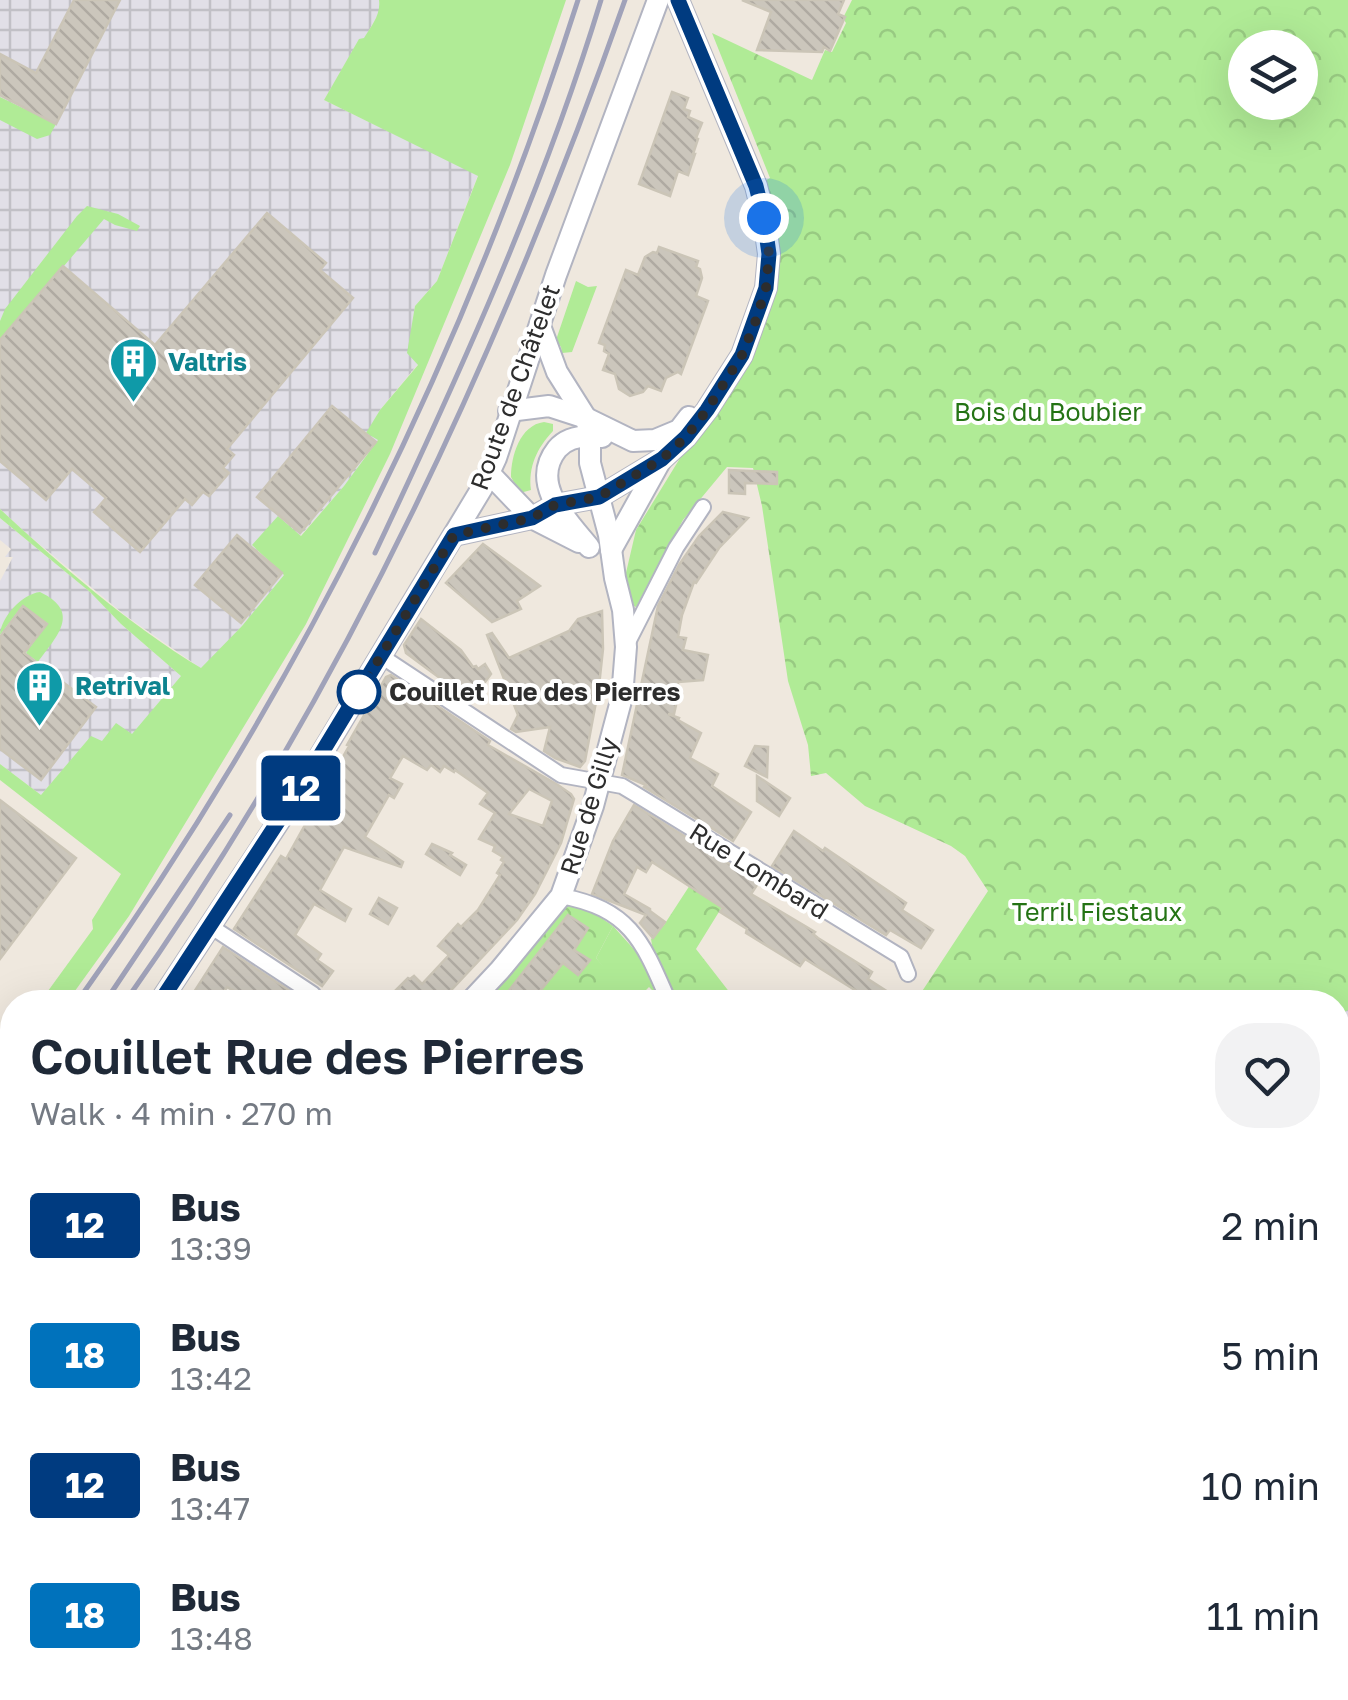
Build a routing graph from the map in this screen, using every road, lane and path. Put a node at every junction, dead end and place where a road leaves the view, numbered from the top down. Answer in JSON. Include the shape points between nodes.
{"nodes":[{"id":1,"x":658,"y":0,"type":"edge"},
{"id":2,"x":678,"y":0,"type":"edge"},
{"id":3,"x":540,"y":326,"type":"junction"},
{"id":4,"x":742,"y":355,"type":"junction"},
{"id":5,"x":510,"y":411,"type":"junction"},
{"id":6,"x":588,"y":427,"type":"junction"},
{"id":7,"x":662,"y":459,"type":"junction"},
{"id":8,"x":489,"y":473,"type":"junction"},
{"id":9,"x":599,"y":497,"type":"junction"},
{"id":10,"x":555,"y":505,"type":"junction"},
{"id":11,"x":703,"y":508,"type":"dead end"},
{"id":12,"x":532,"y":518,"type":"junction"},
{"id":13,"x":454,"y":535,"type":"junction"},
{"id":14,"x":589,"y":547,"type":"junction"},
{"id":15,"x":611,"y":550,"type":"junction"},
{"id":16,"x":615,"y":578,"type":"junction"},
{"id":17,"x":626,"y":647,"type":"junction"},
{"id":18,"x":381,"y":656,"type":"junction"},
{"id":19,"x":598,"y":783,"type":"junction"},
{"id":20,"x":561,"y":896,"type":"junction"},
{"id":21,"x":210,"y":926,"type":"junction"},
{"id":22,"x":908,"y":974,"type":"dead end"},
{"id":23,"x":168,"y":990,"type":"edge"},
{"id":24,"x":307,"y":990,"type":"edge"},
{"id":25,"x":481,"y":990,"type":"edge"},
{"id":26,"x":664,"y":990,"type":"edge"}],
"edges":[{"from":1,"to":3,"type":"main road","name":"Route de Châtelet"},
{"from":2,"to":4,"type":"main road","via":[[764,218],[766,288]]},
{"from":3,"to":5,"type":"main road","name":"Route de Châtelet"},
{"from":3,"to":6,"type":"main road"},
{"from":4,"to":6,"type":"main road","via":[[679,430],[633,441]]},
{"from":4,"to":7,"type":"main road","via":[[697,424]]},
{"from":5,"to":6,"type":"main road","via":[[550,406]]},
{"from":5,"to":8,"type":"main road","name":"Route de Châtelet"},
{"from":6,"to":9,"type":"main road","name":"Rue de Gilly"},
{"from":6,"to":10,"type":"main road","via":[[550,459],[546,477]]},
{"from":7,"to":9,"type":"main road"},
{"from":7,"to":15,"type":"main road"},
{"from":8,"to":12,"type":"main road"},
{"from":8,"to":13,"type":"main road","name":"Route de Châtelet"},
{"from":9,"to":10,"type":"main road"},
{"from":9,"to":15,"type":"main road","name":"Rue de Gilly"},
{"from":10,"to":12,"type":"main road"},
{"from":10,"to":14,"type":"main road"},
{"from":11,"to":17,"type":"street"},
{"from":12,"to":13,"type":"main road"},
{"from":12,"to":14,"type":"main road"},
{"from":13,"to":18,"type":"main road","name":"Route de Châtelet"},
{"from":14,"to":16,"type":"main road"},
{"from":15,"to":16,"type":"main road","name":"Rue de Gilly"},
{"from":16,"to":17,"type":"main road","name":"Rue de Gilly"},
{"from":17,"to":19,"type":"main road","name":"Rue de Gilly","via":[[622,697]]},
{"from":18,"to":19,"type":"street","name":"Rue Lombard","via":[[561,775]]},
{"from":18,"to":21,"type":"main road","name":"Route de Châtelet"},
{"from":19,"to":20,"type":"main road","name":"Rue de Gilly"},
{"from":19,"to":22,"type":"street","name":"Rue Lombard","via":[[622,786],[901,957]]},
{"from":20,"to":25,"type":"main road","name":"Rue de Gilly"},
{"from":20,"to":26,"type":"street","via":[[619,918],[647,952]]},
{"from":21,"to":23,"type":"main road","name":"Route de Châtelet"},
{"from":21,"to":24,"type":"street"}]}
